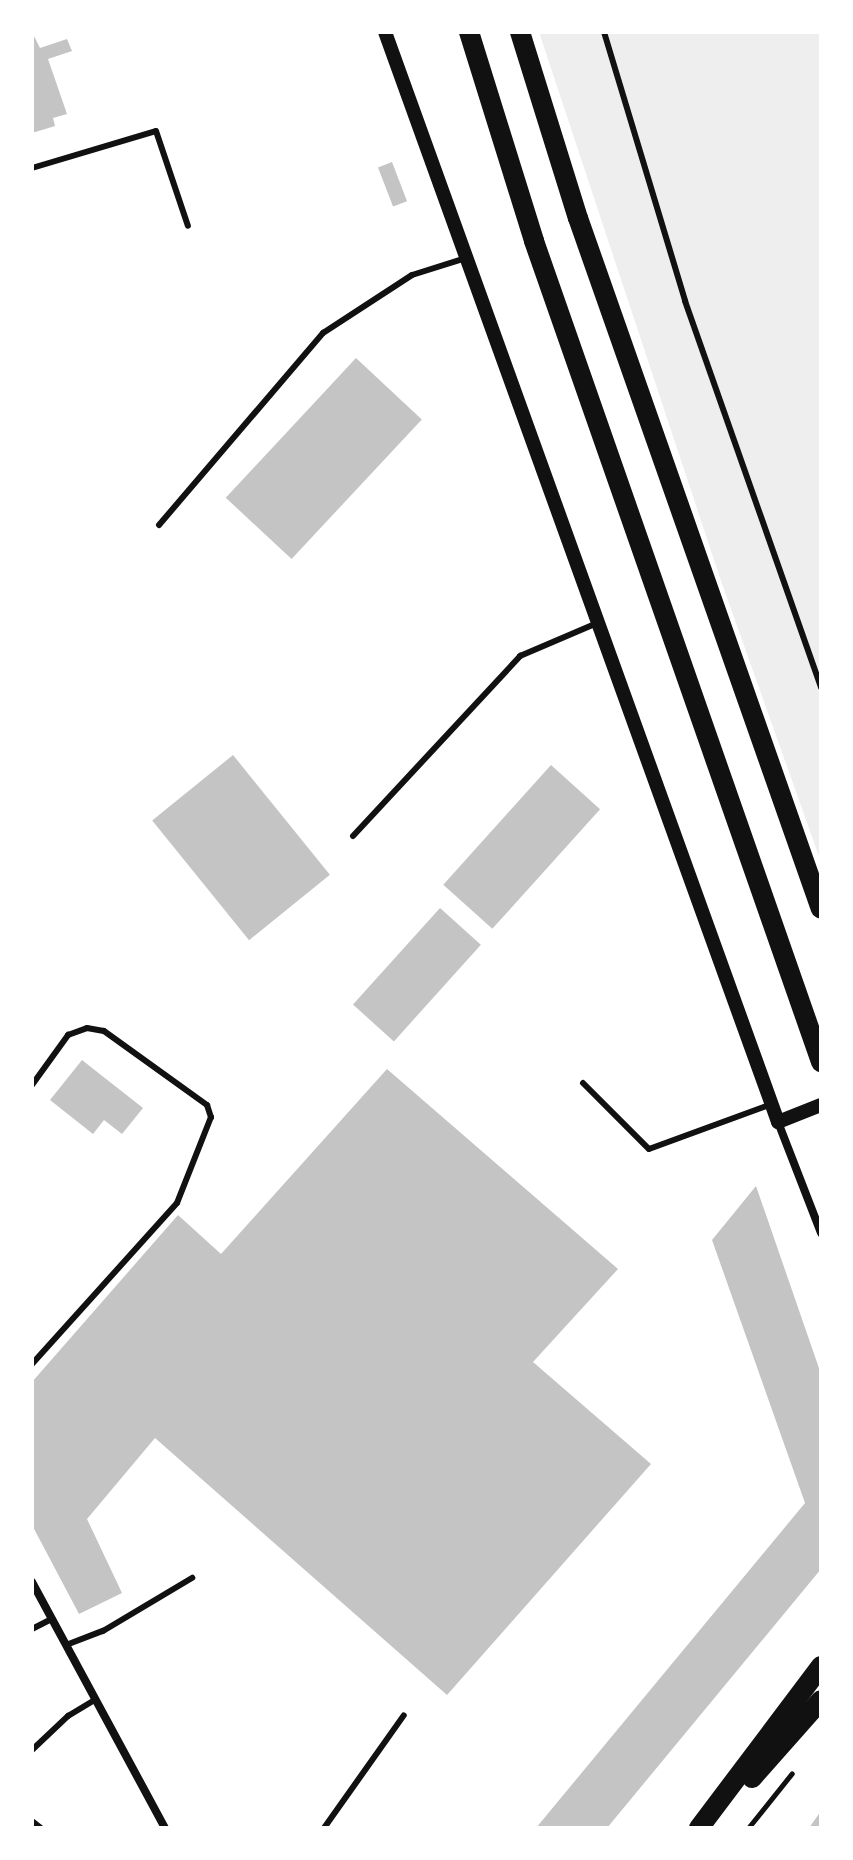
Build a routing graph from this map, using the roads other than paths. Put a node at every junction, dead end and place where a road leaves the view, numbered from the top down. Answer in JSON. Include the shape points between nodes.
{"nodes":[{"id":1,"x":385,"y":32,"type":"edge"},
{"id":2,"x":469,"y":32,"type":"edge"},
{"id":3,"x":520,"y":32,"type":"edge"},
{"id":4,"x":604,"y":32,"type":"edge"},
{"id":5,"x":32,"y":168,"type":"edge"},
{"id":6,"x":188,"y":226,"type":"dead end"},
{"id":7,"x":466,"y":258,"type":"junction"},
{"id":8,"x":159,"y":525,"type":"dead end"},
{"id":9,"x":597,"y":623,"type":"junction"},
{"id":10,"x":821,"y":688,"type":"edge"},
{"id":11,"x":353,"y":836,"type":"dead end"},
{"id":12,"x":821,"y":909,"type":"edge"},
{"id":13,"x":821,"y":1062,"type":"edge"},
{"id":14,"x":583,"y":1083,"type":"dead end"},
{"id":15,"x":32,"y":1085,"type":"edge"},
{"id":16,"x":772,"y":1104,"type":"junction"},
{"id":17,"x":821,"y":1105,"type":"edge"},
{"id":18,"x":778,"y":1122,"type":"junction"},
{"id":19,"x":821,"y":1233,"type":"edge"},
{"id":20,"x":32,"y":1364,"type":"edge"},
{"id":21,"x":192,"y":1578,"type":"dead end"},
{"id":22,"x":32,"y":1582,"type":"edge"},
{"id":23,"x":52,"y":1619,"type":"junction"},
{"id":24,"x":32,"y":1629,"type":"edge"},
{"id":25,"x":66,"y":1645,"type":"junction"},
{"id":26,"x":821,"y":1666,"type":"edge"},
{"id":27,"x":95,"y":1700,"type":"junction"},
{"id":28,"x":821,"y":1700,"type":"edge"},
{"id":29,"x":404,"y":1715,"type":"dead end"},
{"id":30,"x":32,"y":1750,"type":"edge"},
{"id":31,"x":32,"y":1821,"type":"edge"},
{"id":32,"x":41,"y":1828,"type":"edge"},
{"id":33,"x":165,"y":1828,"type":"edge"},
{"id":34,"x":324,"y":1828,"type":"edge"},
{"id":35,"x":699,"y":1828,"type":"edge"},
{"id":36,"x":707,"y":1828,"type":"edge"}],
"edges":[{"from":1,"to":7,"type":"street"},
{"from":2,"to":13,"type":"main road","via":[[534,241]]},
{"from":3,"to":12,"type":"main road","via":[[589,247]]},
{"from":4,"to":10,"type":"lane","via":[[685,301]]},
{"from":5,"to":6,"type":"lane","via":[[156,131]]},
{"from":7,"to":8,"type":"lane","via":[[412,275],[323,333]]},
{"from":7,"to":9,"type":"street"},
{"from":9,"to":11,"type":"lane","via":[[520,656]]},
{"from":9,"to":16,"type":"street"},
{"from":14,"to":16,"type":"lane","via":[[649,1149]]},
{"from":15,"to":20,"type":"lane","via":[[68,1035],[87,1028],[104,1031],[207,1105],[211,1117],[177,1203]]},
{"from":16,"to":18,"type":"street"},
{"from":17,"to":18,"type":"street"},
{"from":18,"to":19,"type":"street"},
{"from":21,"to":25,"type":"lane","via":[[103,1631]]},
{"from":22,"to":23,"type":"street"},
{"from":23,"to":24,"type":"lane"},
{"from":23,"to":25,"type":"street"},
{"from":25,"to":27,"type":"street"},
{"from":26,"to":35,"type":"main road"},
{"from":27,"to":30,"type":"lane","via":[[68,1716]]},
{"from":27,"to":33,"type":"street"},
{"from":28,"to":36,"type":"main road"},
{"from":29,"to":34,"type":"lane"},
{"from":31,"to":32,"type":"lane"}]}
